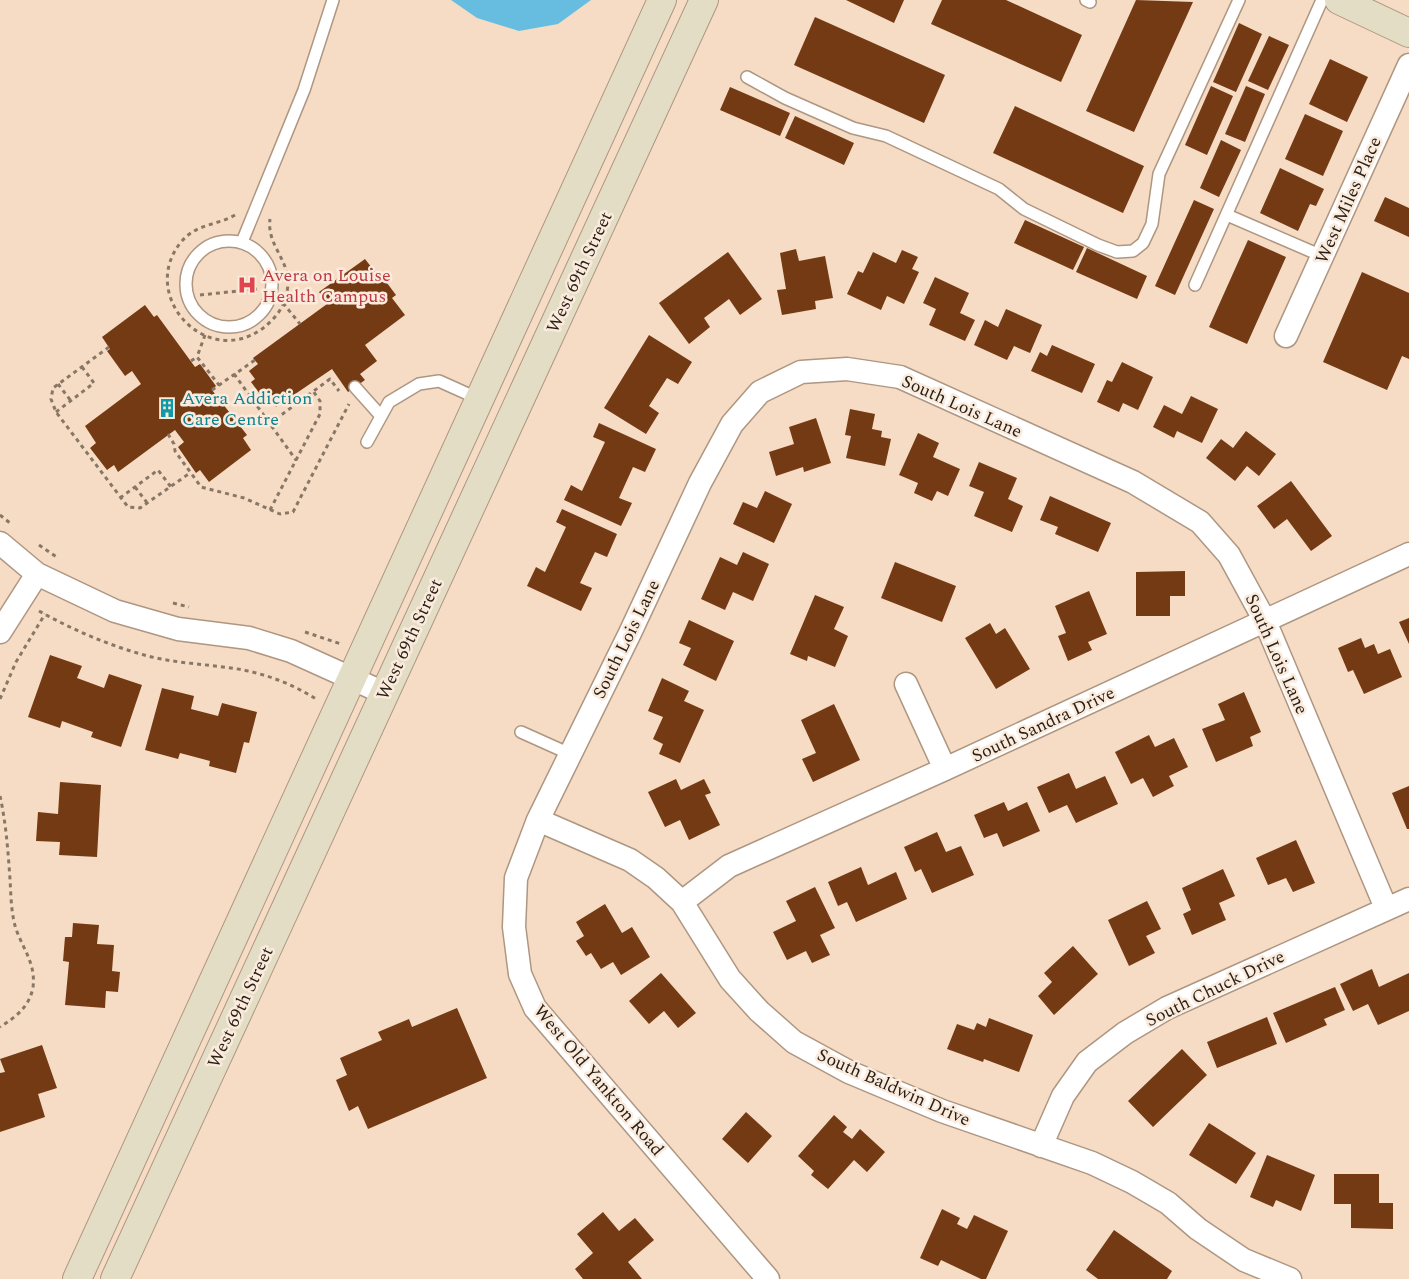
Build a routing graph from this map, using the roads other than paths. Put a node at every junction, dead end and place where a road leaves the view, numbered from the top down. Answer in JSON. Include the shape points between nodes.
{"nodes":[{"id":1,"x":333,"y":0,"type":"edge"},
{"id":2,"x":662,"y":0,"type":"edge"},
{"id":3,"x":704,"y":0,"type":"edge"},
{"id":4,"x":1239,"y":0,"type":"edge"},
{"id":5,"x":1322,"y":0,"type":"edge"},
{"id":6,"x":1339,"y":0,"type":"edge"},
{"id":7,"x":1409,"y":33,"type":"edge"},
{"id":8,"x":1409,"y":65,"type":"edge"},
{"id":9,"x":747,"y":78,"type":"dead end"},
{"id":10,"x":1227,"y":215,"type":"junction"},
{"id":11,"x":242,"y":242,"type":"junction"},
{"id":12,"x":1322,"y":256,"type":"junction"},
{"id":13,"x":1195,"y":285,"type":"dead end"},
{"id":14,"x":1286,"y":336,"type":"dead end"},
{"id":15,"x":355,"y":387,"type":"dead end"},
{"id":16,"x":479,"y":399,"type":"junction"},
{"id":17,"x":380,"y":415,"type":"junction"},
{"id":18,"x":367,"y":442,"type":"dead end"},
{"id":19,"x":6,"y":534,"type":"edge"},
{"id":20,"x":1409,"y":554,"type":"edge"},
{"id":21,"x":37,"y":574,"type":"junction"},
{"id":22,"x":1265,"y":620,"type":"junction"},
{"id":23,"x":0,"y":632,"type":"edge"},
{"id":24,"x":352,"y":677,"type":"junction"},
{"id":25,"x":906,"y":684,"type":"dead end"},
{"id":26,"x":384,"y":693,"type":"junction"},
{"id":27,"x":521,"y":732,"type":"dead end"},
{"id":28,"x":570,"y":754,"type":"junction"},
{"id":29,"x":946,"y":769,"type":"junction"},
{"id":30,"x":538,"y":820,"type":"junction"},
{"id":31,"x":1409,"y":898,"type":"edge"},
{"id":32,"x":682,"y":902,"type":"junction"},
{"id":33,"x":1386,"y":908,"type":"junction"},
{"id":34,"x":1041,"y":1146,"type":"junction"},
{"id":35,"x":77,"y":1279,"type":"edge"},
{"id":36,"x":115,"y":1279,"type":"edge"},
{"id":37,"x":768,"y":1279,"type":"edge"},
{"id":38,"x":1290,"y":1279,"type":"edge"}],
"edges":[{"from":1,"to":11,"type":"lane","via":[[304,90]]},
{"from":2,"to":16,"type":"main road","name":"West 69th Street"},
{"from":3,"to":26,"type":"main road","name":"West 69th Street"},
{"from":4,"to":9,"type":"lane","via":[[1159,174],[1152,224],[1143,243],[1134,252],[1117,252],[1098,245],[1024,209],[999,189],[886,136],[853,128]]},
{"from":5,"to":10,"type":"lane"},
{"from":6,"to":7,"type":"main road"},
{"from":8,"to":12,"type":"street","name":"West Miles Place"},
{"from":10,"to":12,"type":"lane"},
{"from":10,"to":13,"type":"lane"},
{"from":11,"to":11,"type":"lane","via":[[226,241],[203,250],[188,272],[189,300],[206,321],[219,326],[234,327],[248,323],[268,302],[271,273],[257,251]]},
{"from":12,"to":14,"type":"street","name":"West Miles Place"},
{"from":15,"to":17,"type":"lane"},
{"from":16,"to":17,"type":"lane","via":[[439,381],[420,384],[389,402]]},
{"from":16,"to":24,"type":"main road","name":"West 69th Street"},
{"from":17,"to":18,"type":"lane"},
{"from":19,"to":21,"type":"street"},
{"from":20,"to":22,"type":"street","name":"South Sandra Drive"},
{"from":21,"to":23,"type":"street"},
{"from":21,"to":24,"type":"street","via":[[115,611],[178,629],[249,638],[291,651]]},
{"from":22,"to":28,"type":"street","name":"South Lois Lane","via":[[1229,555],[1200,522],[1133,482],[900,378],[847,369],[801,372],[760,392],[732,424],[700,483]]},
{"from":22,"to":29,"type":"street","name":"South Sandra Drive"},
{"from":22,"to":33,"type":"street","name":"South Lois Lane"},
{"from":24,"to":26,"type":"street"},
{"from":24,"to":35,"type":"main road","name":"West 69th Street"},
{"from":25,"to":29,"type":"street"},
{"from":26,"to":36,"type":"main road","name":"West 69th Street"},
{"from":27,"to":28,"type":"lane"},
{"from":28,"to":30,"type":"street","name":"South Lois Lane"},
{"from":29,"to":32,"type":"street","name":"South Sandra Drive","via":[[729,866]]},
{"from":30,"to":32,"type":"street","name":"South Baldwin Drive","via":[[630,860]]},
{"from":30,"to":37,"type":"street","name":"West Old Yankton Road","via":[[516,878],[514,927],[520,974],[535,1008]]},
{"from":31,"to":33,"type":"street","name":"South Chuck Drive"},
{"from":32,"to":34,"type":"street","name":"South Baldwin Drive","via":[[730,979],[794,1042],[849,1072],[942,1112]]},
{"from":33,"to":34,"type":"street","name":"South Chuck Drive","via":[[1168,1008],[1125,1033],[1087,1062],[1063,1096]]},
{"from":34,"to":38,"type":"street","name":"South Baldwin Drive","via":[[1092,1163],[1132,1182],[1168,1204],[1244,1260]]}]}
